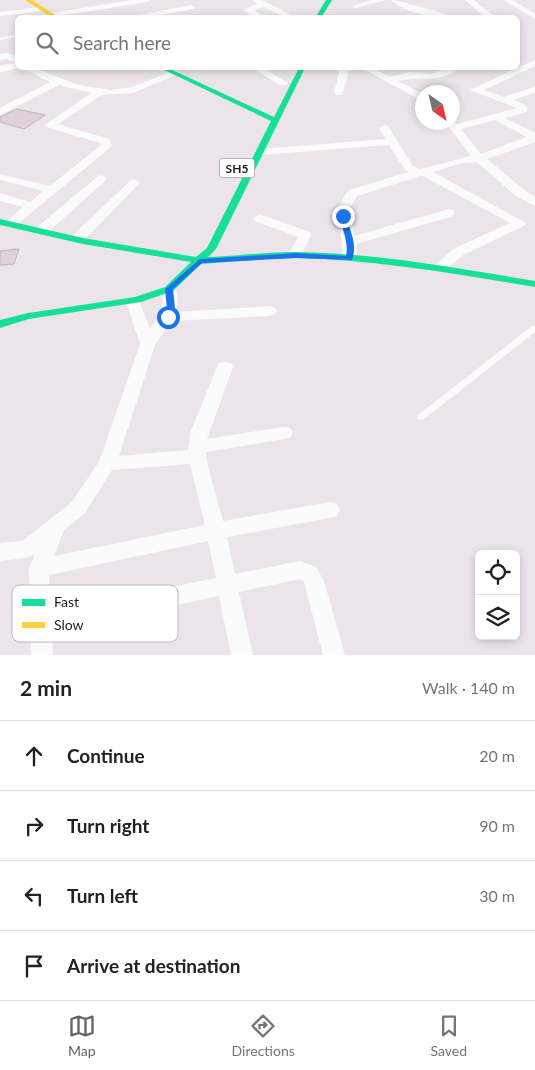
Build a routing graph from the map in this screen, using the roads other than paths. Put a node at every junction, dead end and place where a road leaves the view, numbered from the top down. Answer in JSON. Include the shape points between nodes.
{"nodes":[{"id":1,"x":147,"y":0,"type":"edge"},
{"id":2,"x":256,"y":0,"type":"edge"},
{"id":3,"x":280,"y":0,"type":"edge"},
{"id":4,"x":329,"y":0,"type":"edge"},
{"id":5,"x":339,"y":0,"type":"edge"},
{"id":6,"x":382,"y":0,"type":"edge"},
{"id":7,"x":395,"y":0,"type":"edge"},
{"id":8,"x":469,"y":0,"type":"edge"},
{"id":9,"x":508,"y":0,"type":"edge"},
{"id":10,"x":24,"y":1,"type":"edge"},
{"id":11,"x":84,"y":1,"type":"edge"},
{"id":12,"x":9,"y":4,"type":"dead end"},
{"id":13,"x":58,"y":4,"type":"dead end"},
{"id":14,"x":264,"y":4,"type":"junction"},
{"id":15,"x":0,"y":6,"type":"edge"},
{"id":16,"x":356,"y":6,"type":"dead end"},
{"id":17,"x":190,"y":7,"type":"dead end"},
{"id":18,"x":40,"y":8,"type":"junction"},
{"id":19,"x":99,"y":8,"type":"junction"},
{"id":20,"x":273,"y":8,"type":"junction"},
{"id":21,"x":419,"y":12,"type":"junction"},
{"id":22,"x":0,"y":14,"type":"edge"},
{"id":23,"x":113,"y":14,"type":"dead end"},
{"id":24,"x":53,"y":15,"type":"edge"},
{"id":25,"x":60,"y":15,"type":"edge"},
{"id":26,"x":145,"y":15,"type":"edge"},
{"id":27,"x":257,"y":15,"type":"edge"},
{"id":28,"x":287,"y":15,"type":"edge"},
{"id":29,"x":320,"y":15,"type":"edge"},
{"id":30,"x":331,"y":15,"type":"edge"},
{"id":31,"x":412,"y":15,"type":"edge"},
{"id":32,"x":434,"y":15,"type":"edge"},
{"id":33,"x":488,"y":15,"type":"edge"},
{"id":34,"x":534,"y":16,"type":"edge"},
{"id":35,"x":520,"y":17,"type":"edge"},
{"id":36,"x":15,"y":36,"type":"edge"},
{"id":37,"x":0,"y":39,"type":"edge"},
{"id":38,"x":0,"y":57,"type":"edge"},
{"id":39,"x":15,"y":60,"type":"edge"},
{"id":40,"x":535,"y":63,"type":"edge"},
{"id":41,"x":15,"y":66,"type":"edge"},
{"id":42,"x":0,"y":69,"type":"edge"},
{"id":43,"x":33,"y":70,"type":"edge"},
{"id":44,"x":168,"y":70,"type":"edge"},
{"id":45,"x":260,"y":70,"type":"edge"},
{"id":46,"x":291,"y":70,"type":"edge"},
{"id":47,"x":301,"y":70,"type":"edge"},
{"id":48,"x":342,"y":70,"type":"edge"},
{"id":49,"x":371,"y":70,"type":"edge"},
{"id":50,"x":403,"y":70,"type":"edge"},
{"id":51,"x":450,"y":70,"type":"edge"},
{"id":52,"x":519,"y":70,"type":"edge"},
{"id":53,"x":520,"y":70,"type":"edge"},
{"id":54,"x":175,"y":73,"type":"junction"},
{"id":55,"x":387,"y":78,"type":"junction"},
{"id":56,"x":57,"y":82,"type":"junction"},
{"id":57,"x":283,"y":83,"type":"junction"},
{"id":58,"x":535,"y":90,"type":"edge"},
{"id":59,"x":101,"y":91,"type":"junction"},
{"id":60,"x":339,"y":92,"type":"dead end"},
{"id":61,"x":415,"y":94,"type":"edge"},
{"id":62,"x":502,"y":100,"type":"junction"},
{"id":63,"x":0,"y":112,"type":"edge"},
{"id":64,"x":496,"y":116,"type":"junction"},
{"id":65,"x":270,"y":118,"type":"junction"},
{"id":66,"x":460,"y":123,"type":"edge"},
{"id":67,"x":384,"y":128,"type":"dead end"},
{"id":68,"x":456,"y":130,"type":"edge"},
{"id":69,"x":257,"y":132,"type":"dead end"},
{"id":70,"x":535,"y":137,"type":"edge"},
{"id":71,"x":392,"y":142,"type":"junction"},
{"id":72,"x":260,"y":152,"type":"junction"},
{"id":73,"x":476,"y":156,"type":"junction"},
{"id":74,"x":422,"y":173,"type":"junction"},
{"id":75,"x":0,"y":177,"type":"edge"},
{"id":76,"x":101,"y":179,"type":"dead end"},
{"id":77,"x":134,"y":183,"type":"dead end"},
{"id":78,"x":53,"y":190,"type":"junction"},
{"id":79,"x":0,"y":197,"type":"edge"},
{"id":80,"x":535,"y":202,"type":"edge"},
{"id":81,"x":33,"y":206,"type":"junction"},
{"id":82,"x":449,"y":213,"type":"dead end"},
{"id":83,"x":259,"y":218,"type":"dead end"},
{"id":84,"x":5,"y":223,"type":"edge"},
{"id":85,"x":42,"y":231,"type":"junction"},
{"id":86,"x":77,"y":239,"type":"junction"},
{"id":87,"x":351,"y":241,"type":"junction"},
{"id":88,"x":193,"y":248,"type":"dead end"},
{"id":89,"x":296,"y":255,"type":"junction"},
{"id":90,"x":349,"y":258,"type":"junction"},
{"id":91,"x":193,"y":264,"type":"junction"},
{"id":92,"x":439,"y":268,"type":"junction"},
{"id":93,"x":535,"y":284,"type":"edge"},
{"id":94,"x":169,"y":289,"type":"junction"},
{"id":95,"x":132,"y":300,"type":"junction"},
{"id":96,"x":270,"y":312,"type":"dead end"},
{"id":97,"x":0,"y":313,"type":"edge"},
{"id":98,"x":28,"y":316,"type":"junction"},
{"id":99,"x":168,"y":317,"type":"junction"},
{"id":100,"x":0,"y":324,"type":"edge"},
{"id":101,"x":535,"y":328,"type":"edge"},
{"id":102,"x":148,"y":344,"type":"junction"},
{"id":103,"x":225,"y":367,"type":"dead end"},
{"id":104,"x":421,"y":418,"type":"dead end"},
{"id":105,"x":284,"y":434,"type":"dead end"},
{"id":106,"x":198,"y":452,"type":"junction"},
{"id":107,"x":107,"y":464,"type":"junction"},
{"id":108,"x":330,"y":510,"type":"dead end"},
{"id":109,"x":55,"y":527,"type":"junction"},
{"id":110,"x":215,"y":531,"type":"junction"},
{"id":111,"x":0,"y":552,"type":"edge"},
{"id":112,"x":39,"y":568,"type":"junction"},
{"id":113,"x":40,"y":585,"type":"edge"},
{"id":114,"x":227,"y":585,"type":"junction"},
{"id":115,"x":178,"y":595,"type":"edge"},
{"id":116,"x":42,"y":642,"type":"edge"},
{"id":117,"x":42,"y":655,"type":"edge"},
{"id":118,"x":242,"y":655,"type":"edge"},
{"id":119,"x":334,"y":655,"type":"edge"}],
"edges":[{"from":1,"to":19,"type":"street"},
{"from":2,"to":14,"type":"street"},
{"from":3,"to":20,"type":"street"},
{"from":4,"to":29,"type":"main road"},
{"from":5,"to":30,"type":"main road"},
{"from":6,"to":16,"type":"street"},
{"from":7,"to":21,"type":"street"},
{"from":8,"to":33,"type":"street"},
{"from":9,"to":34,"type":"street"},
{"from":10,"to":18,"type":"main road"},
{"from":11,"to":19,"type":"street"},
{"from":12,"to":15,"type":"street"},
{"from":13,"to":18,"type":"street"},
{"from":14,"to":20,"type":"street"},
{"from":14,"to":27,"type":"street","via":[[247,9]]},
{"from":17,"to":26,"type":"street"},
{"from":18,"to":22,"type":"street"},
{"from":18,"to":24,"type":"main road"},
{"from":19,"to":23,"type":"street"},
{"from":19,"to":25,"type":"street"},
{"from":20,"to":28,"type":"street"},
{"from":21,"to":31,"type":"street"},
{"from":21,"to":32,"type":"street"},
{"from":34,"to":35,"type":"street"},
{"from":36,"to":37,"type":"lane"},
{"from":38,"to":39,"type":"street"},
{"from":40,"to":53,"type":"street"},
{"from":41,"to":42,"type":"street"},
{"from":43,"to":56,"type":"street"},
{"from":44,"to":54,"type":"main road"},
{"from":45,"to":57,"type":"street"},
{"from":46,"to":57,"type":"main road","number":"SH5"},
{"from":47,"to":65,"type":"main road","number":"SH5"},
{"from":48,"to":60,"type":"street"},
{"from":49,"to":55,"type":"street"},
{"from":50,"to":55,"type":"street"},
{"from":51,"to":55,"type":"street","via":[[432,78],[409,75]]},
{"from":52,"to":62,"type":"street","via":[[475,90]]},
{"from":54,"to":59,"type":"street","via":[[130,90]]},
{"from":54,"to":65,"type":"main road"},
{"from":55,"to":61,"type":"street"},
{"from":56,"to":59,"type":"street"},
{"from":56,"to":63,"type":"street"},
{"from":57,"to":65,"type":"main road","number":"SH5"},
{"from":58,"to":62,"type":"street"},
{"from":59,"to":78,"type":"street","via":[[50,125],[107,144]]},
{"from":62,"to":64,"type":"street","via":[[523,108]]},
{"from":64,"to":66,"type":"street"},
{"from":64,"to":70,"type":"street"},
{"from":65,"to":69,"type":"main road","number":"SH5"},
{"from":65,"to":72,"type":"main road","number":"SH5"},
{"from":67,"to":71,"type":"street"},
{"from":68,"to":73,"type":"street"},
{"from":70,"to":73,"type":"street"},
{"from":71,"to":72,"type":"street"},
{"from":71,"to":74,"type":"street","via":[[409,168]]},
{"from":72,"to":91,"type":"main road","number":"SH5","via":[[211,250]]},
{"from":73,"to":74,"type":"street"},
{"from":73,"to":80,"type":"street"},
{"from":74,"to":87,"type":"street","via":[[362,190],[346,198],[343,216]]},
{"from":74,"to":92,"type":"street","via":[[520,223],[458,252]]},
{"from":75,"to":78,"type":"street"},
{"from":76,"to":85,"type":"street"},
{"from":77,"to":86,"type":"street"},
{"from":78,"to":81,"type":"street"},
{"from":79,"to":81,"type":"street"},
{"from":81,"to":84,"type":"street"},
{"from":82,"to":87,"type":"street"},
{"from":83,"to":89,"type":"street","via":[[305,235]]},
{"from":84,"to":85,"type":"main road"},
{"from":85,"to":86,"type":"main road"},
{"from":86,"to":91,"type":"main road"},
{"from":87,"to":90,"type":"street"},
{"from":88,"to":91,"type":"main road"},
{"from":89,"to":90,"type":"main road"},
{"from":89,"to":91,"type":"main road"},
{"from":90,"to":92,"type":"main road"},
{"from":91,"to":94,"type":"main road","number":"SH5"},
{"from":92,"to":93,"type":"main road"},
{"from":94,"to":95,"type":"main road","number":"SH5"},
{"from":94,"to":99,"type":"street","via":[[171,309]]},
{"from":95,"to":98,"type":"main road","number":"SH5"},
{"from":95,"to":102,"type":"street"},
{"from":96,"to":99,"type":"street"},
{"from":97,"to":98,"type":"main road","number":"SH5"},
{"from":98,"to":100,"type":"main road","number":"SH5"},
{"from":99,"to":102,"type":"street"},
{"from":101,"to":104,"type":"lane"},
{"from":102,"to":107,"type":"street"},
{"from":103,"to":106,"type":"street","via":[[200,431]]},
{"from":105,"to":106,"type":"street"},
{"from":106,"to":107,"type":"street"},
{"from":106,"to":110,"type":"street"},
{"from":107,"to":109,"type":"street","via":[[78,508]]},
{"from":108,"to":110,"type":"street"},
{"from":109,"to":111,"type":"street","via":[[26,549]]},
{"from":109,"to":112,"type":"street"},
{"from":110,"to":112,"type":"street"},
{"from":110,"to":114,"type":"street"},
{"from":112,"to":113,"type":"street"},
{"from":114,"to":115,"type":"street"},
{"from":114,"to":118,"type":"street"},
{"from":114,"to":119,"type":"street","via":[[300,570],[311,573]]},
{"from":116,"to":117,"type":"street"}]}
